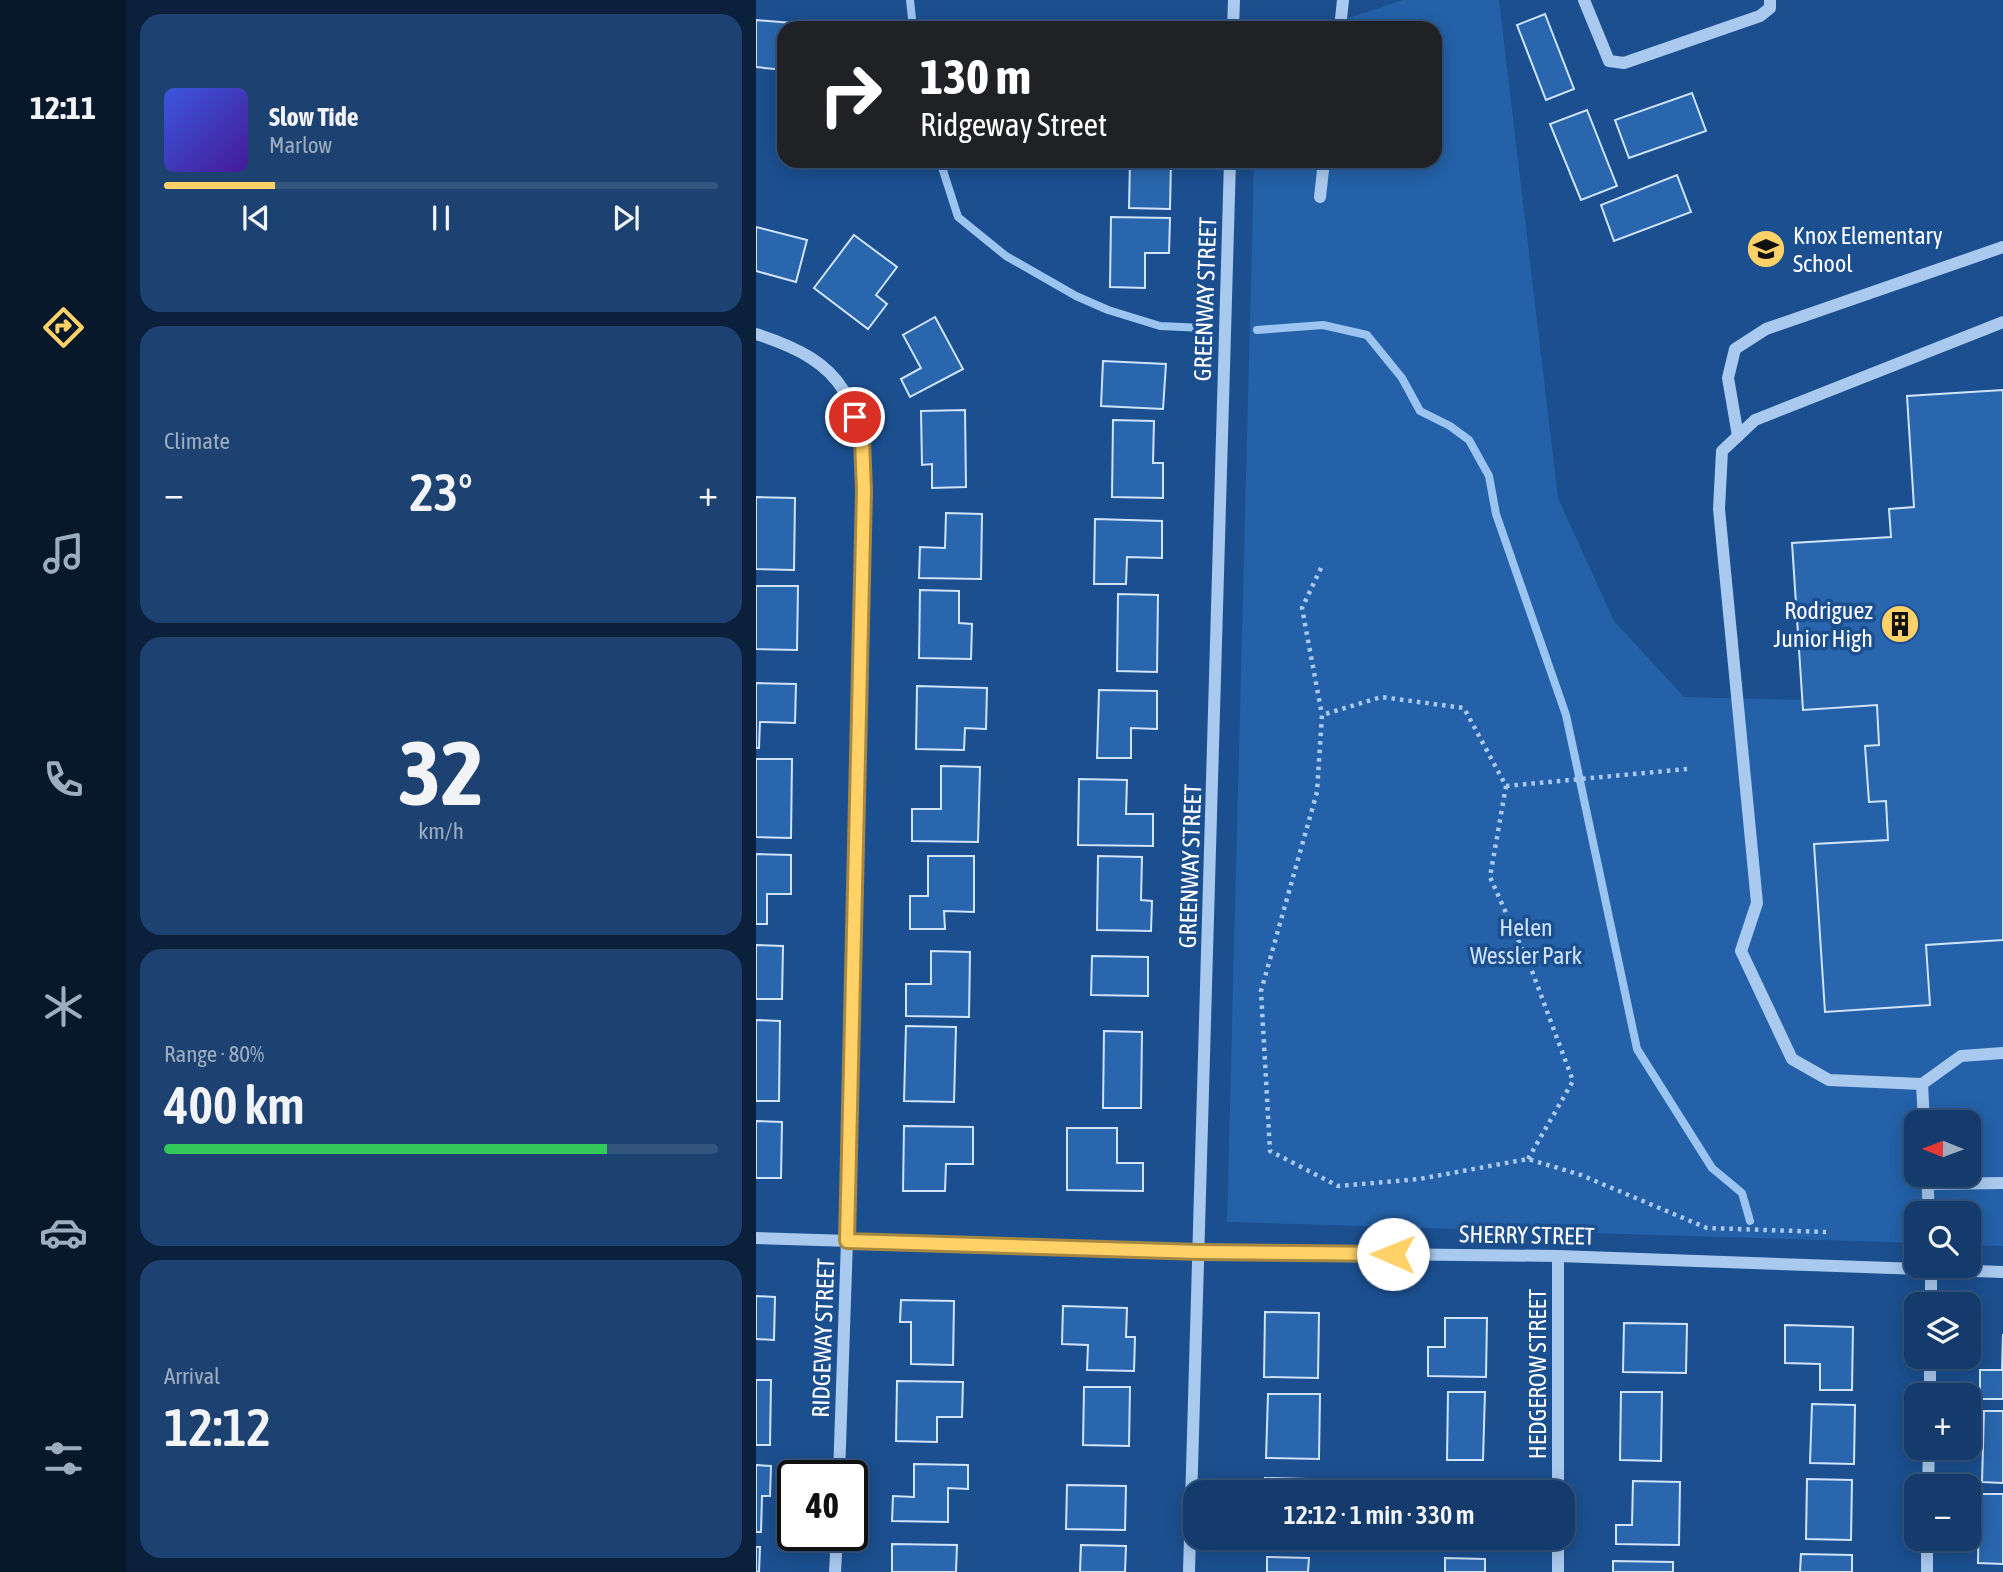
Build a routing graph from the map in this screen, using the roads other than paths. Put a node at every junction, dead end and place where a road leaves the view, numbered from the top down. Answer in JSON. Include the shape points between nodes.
{"nodes":[{"id":1,"x":1234,"y":0,"type":"edge"},
{"id":2,"x":1343,"y":0,"type":"edge"},
{"id":3,"x":1584,"y":0,"type":"edge"},
{"id":4,"x":1770,"y":0,"type":"edge"},
{"id":5,"x":1233,"y":21,"type":"edge"},
{"id":6,"x":1341,"y":21,"type":"edge"},
{"id":7,"x":1230,"y":168,"type":"edge"},
{"id":8,"x":1323,"y":168,"type":"edge"},
{"id":9,"x":1320,"y":197,"type":"dead end"},
{"id":10,"x":2003,"y":247,"type":"edge"},
{"id":11,"x":2003,"y":322,"type":"edge"},
{"id":12,"x":756,"y":334,"type":"edge"},
{"id":13,"x":1738,"y":436,"type":"junction"},
{"id":14,"x":2003,"y":1053,"type":"edge"},
{"id":15,"x":1922,"y":1084,"type":"junction"},
{"id":16,"x":1923,"y":1110,"type":"edge"},
{"id":17,"x":1981,"y":1182,"type":"edge"},
{"id":18,"x":2003,"y":1183,"type":"edge"},
{"id":19,"x":756,"y":1238,"type":"edge"},
{"id":20,"x":847,"y":1241,"type":"junction"},
{"id":21,"x":1200,"y":1252,"type":"junction"},
{"id":22,"x":1558,"y":1256,"type":"junction"},
{"id":23,"x":1904,"y":1266,"type":"edge"},
{"id":24,"x":1981,"y":1270,"type":"edge"},
{"id":25,"x":2003,"y":1272,"type":"edge"},
{"id":26,"x":840,"y":1460,"type":"edge"},
{"id":27,"x":1558,"y":1480,"type":"edge"},
{"id":28,"x":1558,"y":1550,"type":"edge"},
{"id":29,"x":836,"y":1551,"type":"edge"},
{"id":30,"x":1927,"y":1551,"type":"edge"},
{"id":31,"x":835,"y":1572,"type":"edge"},
{"id":32,"x":1189,"y":1572,"type":"edge"},
{"id":33,"x":1558,"y":1572,"type":"edge"},
{"id":34,"x":1927,"y":1572,"type":"edge"}],
"edges":[{"from":1,"to":5,"type":"street"},
{"from":2,"to":6,"type":"street"},
{"from":3,"to":4,"type":"street","via":[[1609,61],[1624,63],[1760,16],[1770,8]]},
{"from":7,"to":21,"type":"street","name":"GREENWAY STREET"},
{"from":8,"to":9,"type":"street"},
{"from":10,"to":13,"type":"street","via":[[1766,329],[1735,349],[1728,379]]},
{"from":11,"to":13,"type":"street","via":[[1755,420]]},
{"from":12,"to":20,"type":"street","name":"RIDGEWAY STREET","via":[[780,342],[832,372],[848,394],[862,440]]},
{"from":13,"to":15,"type":"street","via":[[1722,451],[1718,509],[1757,903],[1741,951],[1792,1059],[1829,1080]]},
{"from":14,"to":15,"type":"street","via":[[1961,1056]]},
{"from":15,"to":16,"type":"street"},
{"from":17,"to":18,"type":"street"},
{"from":19,"to":20,"type":"street","name":"SHERRY STREET"},
{"from":20,"to":21,"type":"street","name":"SHERRY STREET"},
{"from":20,"to":26,"type":"street","name":"RIDGEWAY STREET"},
{"from":21,"to":22,"type":"street","name":"SHERRY STREET"},
{"from":21,"to":32,"type":"street","name":"GREENWAY STREET"},
{"from":22,"to":23,"type":"street","name":"SHERRY STREET"},
{"from":22,"to":27,"type":"street","name":"HEDGEROW STREET"},
{"from":24,"to":25,"type":"street","name":"SHERRY STREET"},
{"from":28,"to":33,"type":"street"},
{"from":29,"to":31,"type":"street"},
{"from":30,"to":34,"type":"street"}]}
